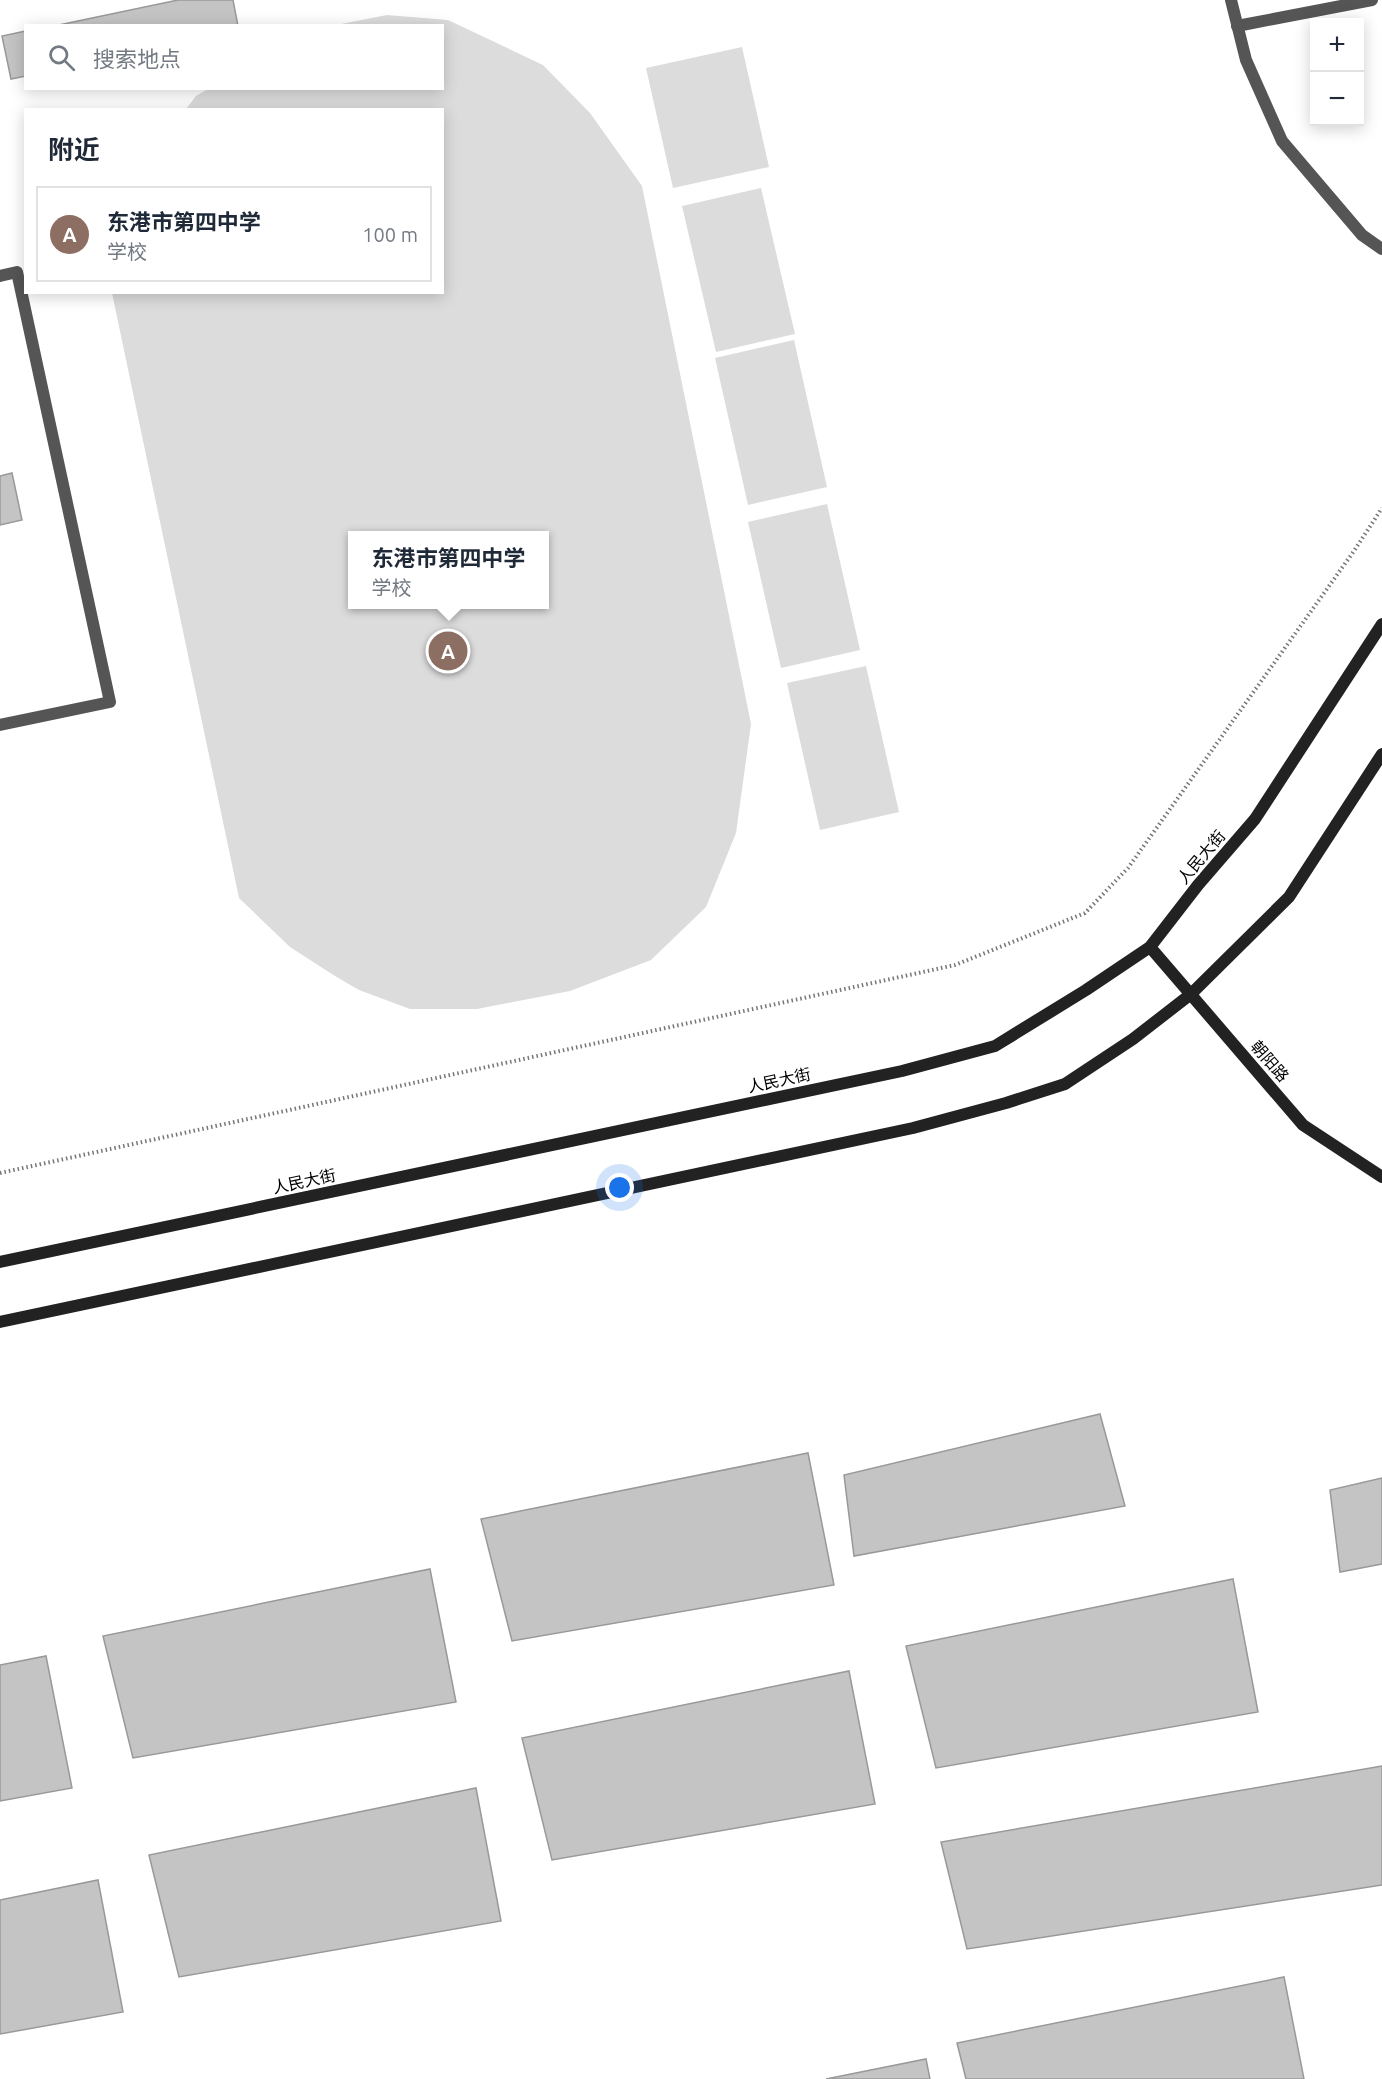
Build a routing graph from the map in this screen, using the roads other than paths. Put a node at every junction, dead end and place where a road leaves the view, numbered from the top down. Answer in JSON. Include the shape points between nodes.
{"nodes":[{"id":1,"x":1231,"y":0,"type":"edge"},
{"id":2,"x":1372,"y":0,"type":"edge"},
{"id":3,"x":1237,"y":26,"type":"junction"},
{"id":4,"x":1382,"y":249,"type":"edge"},
{"id":5,"x":0,"y":276,"type":"edge"},
{"id":6,"x":1382,"y":624,"type":"edge"},
{"id":7,"x":0,"y":725,"type":"edge"},
{"id":8,"x":1382,"y":754,"type":"edge"},
{"id":9,"x":1150,"y":947,"type":"junction"},
{"id":10,"x":1191,"y":994,"type":"junction"},
{"id":11,"x":1382,"y":1177,"type":"edge"},
{"id":12,"x":0,"y":1262,"type":"edge"},
{"id":13,"x":0,"y":1322,"type":"edge"}],
"edges":[{"from":1,"to":3,"type":"street"},
{"from":2,"to":3,"type":"street"},
{"from":3,"to":4,"type":"street","via":[[1246,60],[1282,141],[1362,235]]},
{"from":5,"to":7,"type":"street","via":[[17,272],[110,702]]},
{"from":6,"to":9,"type":"main road","name":"人民大街","via":[[1255,819]]},
{"from":8,"to":10,"type":"main road","via":[[1289,897]]},
{"from":9,"to":10,"type":"main road","name":"朝阳路"},
{"from":9,"to":12,"type":"main road","name":"人民大街","via":[[995,1046],[890,1073]]},
{"from":10,"to":11,"type":"main road","name":"朝阳路","via":[[1303,1125]]},
{"from":10,"to":13,"type":"main road","via":[[1134,1039],[1065,1084],[1006,1103],[913,1128]]}]}
